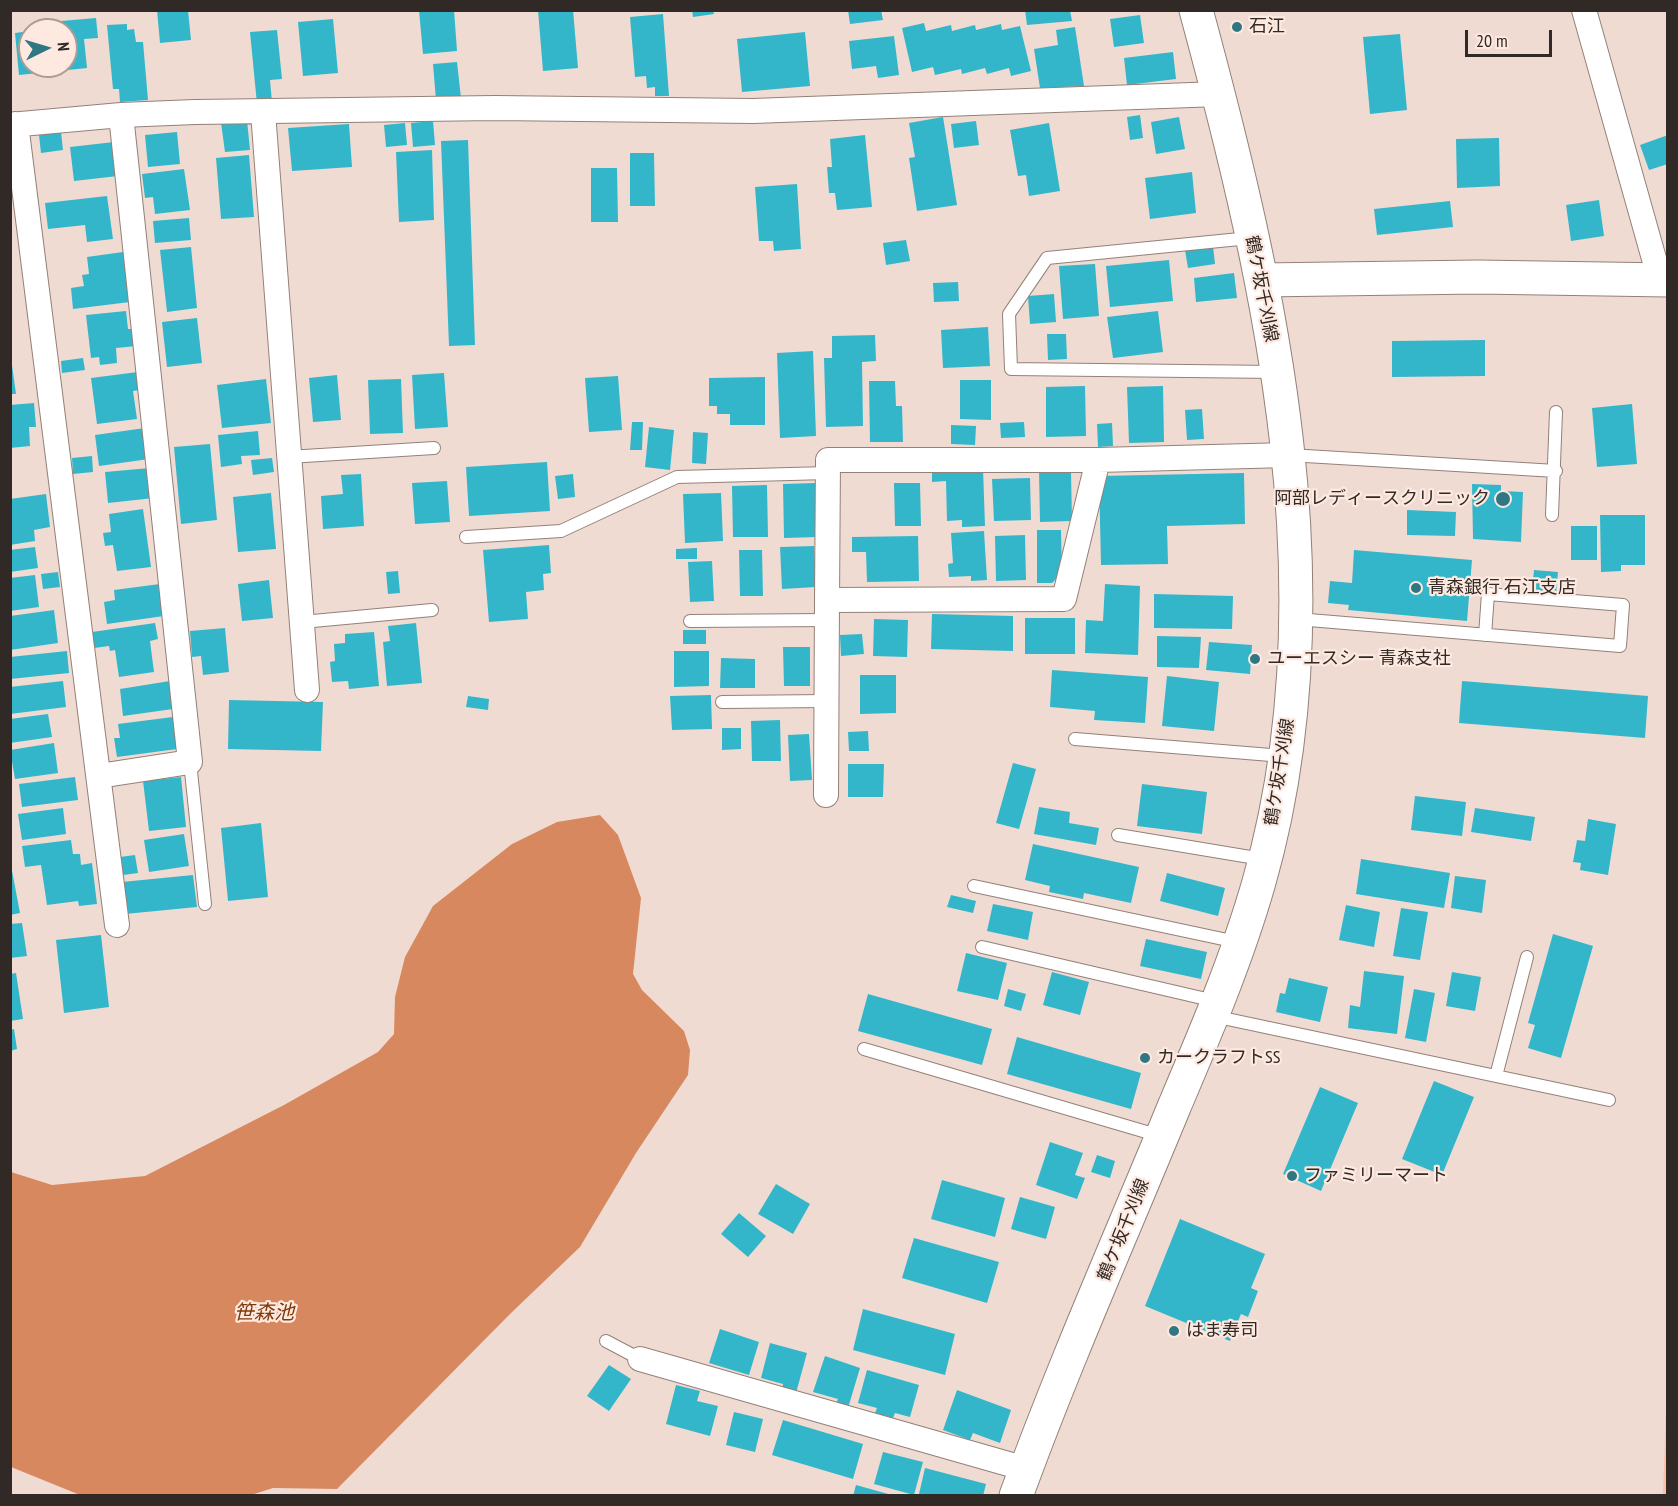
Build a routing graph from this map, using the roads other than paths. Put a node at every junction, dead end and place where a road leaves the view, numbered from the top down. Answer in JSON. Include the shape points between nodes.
{"nodes":[{"id":1,"x":1196,"y":10,"type":"edge"},
{"id":2,"x":1584,"y":10,"type":"edge"},
{"id":3,"x":1219,"y":94,"type":"junction"},
{"id":4,"x":263,"y":112,"type":"junction"},
{"id":5,"x":121,"y":115,"type":"junction"},
{"id":6,"x":13,"y":124,"type":"edge"},
{"id":7,"x":1251,"y":237,"type":"junction"},
{"id":8,"x":1262,"y":280,"type":"junction"},
{"id":9,"x":1664,"y":280,"type":"edge"},
{"id":10,"x":1277,"y":372,"type":"junction"},
{"id":11,"x":1556,"y":412,"type":"dead end"},
{"id":12,"x":434,"y":448,"type":"dead end"},
{"id":13,"x":1288,"y":455,"type":"junction"},
{"id":14,"x":288,"y":457,"type":"junction"},
{"id":15,"x":1098,"y":460,"type":"junction"},
{"id":16,"x":1556,"y":471,"type":"junction"},
{"id":17,"x":828,"y":473,"type":"junction"},
{"id":18,"x":1552,"y":514,"type":"dead end"},
{"id":19,"x":466,"y":537,"type":"dead end"},
{"id":20,"x":432,"y":610,"type":"dead end"},
{"id":21,"x":827,"y":610,"type":"junction"},
{"id":22,"x":1295,"y":619,"type":"junction"},
{"id":23,"x":690,"y":621,"type":"dead end"},
{"id":24,"x":302,"y":622,"type":"junction"},
{"id":25,"x":1485,"y":635,"type":"junction"},
{"id":26,"x":307,"y":690,"type":"dead end"},
{"id":27,"x":827,"y":701,"type":"junction"},
{"id":28,"x":722,"y":702,"type":"dead end"},
{"id":29,"x":1075,"y":739,"type":"dead end"},
{"id":30,"x":1285,"y":756,"type":"junction"},
{"id":31,"x":190,"y":762,"type":"junction"},
{"id":32,"x":99,"y":776,"type":"junction"},
{"id":33,"x":826,"y":795,"type":"dead end"},
{"id":34,"x":1118,"y":836,"type":"dead end"},
{"id":35,"x":1264,"y":859,"type":"junction"},
{"id":36,"x":974,"y":886,"type":"dead end"},
{"id":37,"x":206,"y":904,"type":"dead end"},
{"id":38,"x":117,"y":925,"type":"dead end"},
{"id":39,"x":1238,"y":942,"type":"junction"},
{"id":40,"x":982,"y":946,"type":"dead end"},
{"id":41,"x":1527,"y":957,"type":"dead end"},
{"id":42,"x":1214,"y":1009,"type":"junction"},
{"id":43,"x":864,"y":1049,"type":"dead end"},
{"id":44,"x":1496,"y":1076,"type":"junction"},
{"id":45,"x":1609,"y":1100,"type":"dead end"},
{"id":46,"x":1162,"y":1137,"type":"junction"},
{"id":47,"x":606,"y":1341,"type":"dead end"},
{"id":48,"x":640,"y":1359,"type":"joint"},
{"id":49,"x":1021,"y":1482,"type":"edge"}],
"edges":[{"from":1,"to":3,"type":"main road","name":"鶴ケ坂千刈線"},
{"from":2,"to":9,"type":"street"},
{"from":3,"to":4,"type":"street","via":[[753,111],[484,108]]},
{"from":3,"to":7,"type":"main road","name":"鶴ケ坂千刈線"},
{"from":4,"to":5,"type":"street"},
{"from":4,"to":14,"type":"street"},
{"from":5,"to":6,"type":"street"},
{"from":5,"to":31,"type":"street"},
{"from":6,"to":32,"type":"street"},
{"from":7,"to":8,"type":"main road","name":"鶴ケ坂千刈線"},
{"from":7,"to":10,"type":"lane","via":[[1047,258],[1009,314],[1011,369]]},
{"from":8,"to":9,"type":"main road"},
{"from":8,"to":10,"type":"main road","name":"鶴ケ坂千刈線"},
{"from":10,"to":13,"type":"main road","name":"鶴ケ坂千刈線"},
{"from":11,"to":16,"type":"lane"},
{"from":12,"to":14,"type":"lane"},
{"from":13,"to":15,"type":"street"},
{"from":13,"to":16,"type":"lane"},
{"from":13,"to":22,"type":"main road","name":"鶴ケ坂千刈線"},
{"from":14,"to":24,"type":"street"},
{"from":15,"to":17,"type":"street","via":[[828,460]]},
{"from":15,"to":21,"type":"street","via":[[1064,599]]},
{"from":16,"to":18,"type":"lane"},
{"from":17,"to":19,"type":"lane","via":[[677,477],[561,531]]},
{"from":17,"to":21,"type":"street"},
{"from":20,"to":24,"type":"lane"},
{"from":21,"to":23,"type":"lane"},
{"from":21,"to":27,"type":"street"},
{"from":22,"to":25,"type":"lane"},
{"from":22,"to":30,"type":"main road","name":"鶴ケ坂千刈線"},
{"from":24,"to":26,"type":"street"},
{"from":25,"to":25,"type":"lane","via":[[1620,646],[1623,605],[1488,594]]},
{"from":27,"to":28,"type":"lane"},
{"from":27,"to":33,"type":"street"},
{"from":29,"to":30,"type":"lane"},
{"from":30,"to":35,"type":"main road","name":"鶴ケ坂千刈線"},
{"from":31,"to":32,"type":"street"},
{"from":31,"to":37,"type":"lane"},
{"from":32,"to":38,"type":"street"},
{"from":34,"to":35,"type":"lane"},
{"from":35,"to":39,"type":"main road","name":"鶴ケ坂千刈線"},
{"from":36,"to":39,"type":"lane"},
{"from":39,"to":42,"type":"main road","name":"鶴ケ坂千刈線"},
{"from":40,"to":42,"type":"lane"},
{"from":41,"to":44,"type":"lane"},
{"from":42,"to":44,"type":"lane"},
{"from":42,"to":46,"type":"main road","name":"鶴ケ坂千刈線"},
{"from":43,"to":46,"type":"lane"},
{"from":44,"to":45,"type":"lane"},
{"from":46,"to":49,"type":"main road","name":"鶴ケ坂千刈線"},
{"from":47,"to":48,"type":"lane"},
{"from":48,"to":49,"type":"street"}]}
